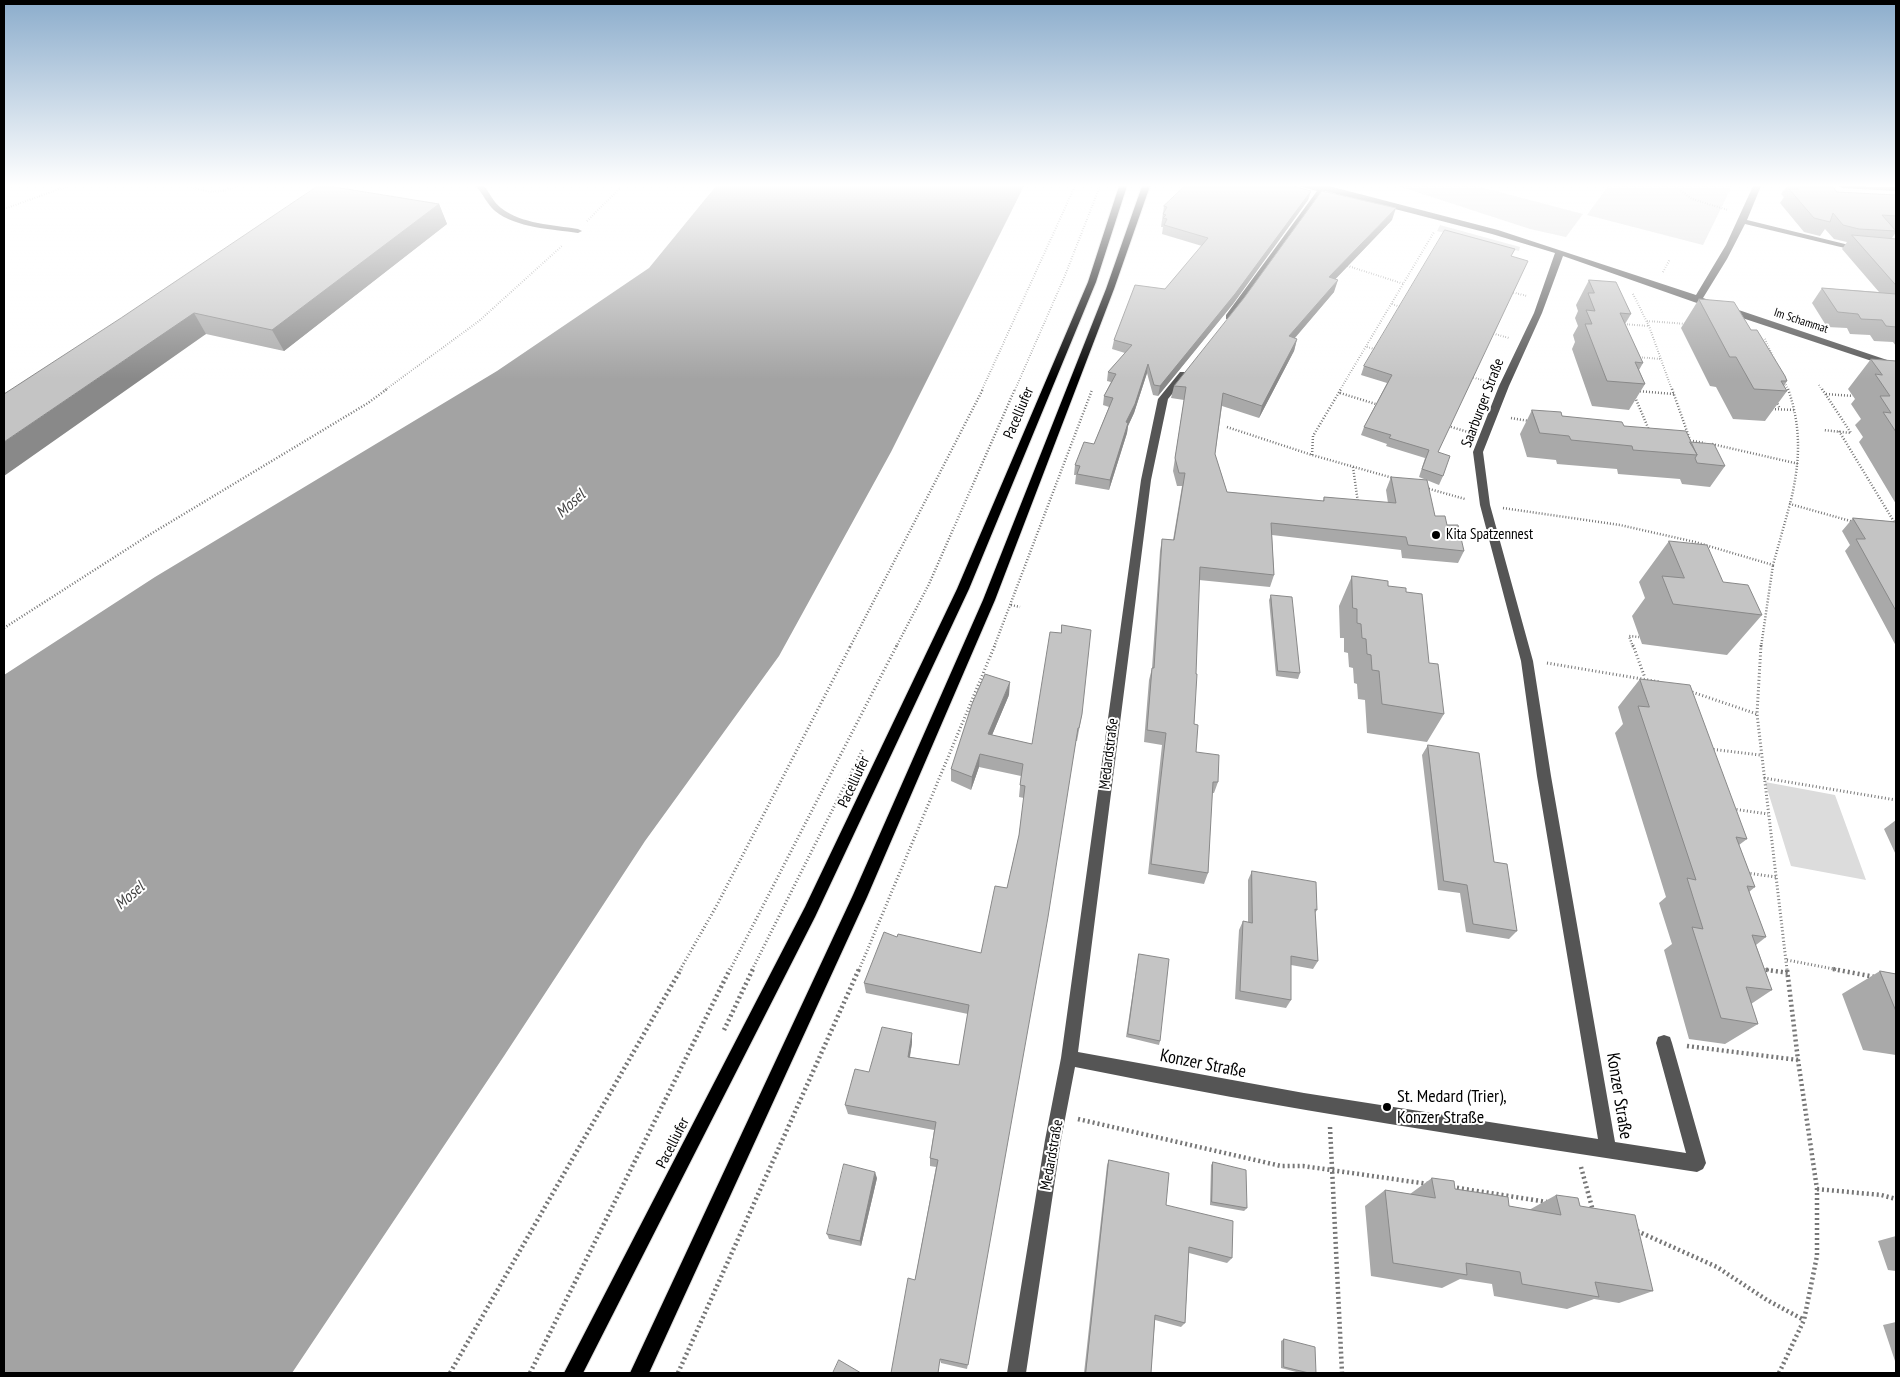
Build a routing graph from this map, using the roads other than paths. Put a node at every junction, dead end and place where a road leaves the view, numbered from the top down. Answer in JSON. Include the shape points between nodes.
{"nodes":[{"id":1,"x":1102,"y":250,"type":"edge"},
{"id":2,"x":1124,"y":250,"type":"edge"},
{"id":3,"x":1278,"y":250,"type":"edge"},
{"id":4,"x":1554,"y":250,"type":"edge"},
{"id":5,"x":1727,"y":250,"type":"edge"},
{"id":6,"x":1560,"y":252,"type":"junction"},
{"id":7,"x":1697,"y":300,"type":"junction"},
{"id":8,"x":1223,"y":325,"type":"edge"},
{"id":9,"x":1194,"y":361,"type":"edge"},
{"id":10,"x":1896,"y":366,"type":"edge"},
{"id":11,"x":1544,"y":776,"type":"joint"},
{"id":12,"x":1664,"y":1043,"type":"road end"},
{"id":13,"x":1069,"y":1058,"type":"junction"},
{"id":14,"x":1608,"y":1150,"type":"junction"},
{"id":15,"x":573,"y":1373,"type":"edge"},
{"id":16,"x":639,"y":1373,"type":"edge"},
{"id":17,"x":1016,"y":1373,"type":"edge"}],
"edges":[{"from":1,"to":15,"type":"main road","name":"Pacelliufer","via":[[1092,282],[963,589],[810,912]]},
{"from":2,"to":16,"type":"main road","via":[[989,600],[860,897]]},
{"from":3,"to":8,"type":"street"},
{"from":4,"to":6,"type":"street","name":"Im Schammat"},
{"from":5,"to":7,"type":"street"},
{"from":6,"to":7,"type":"street","name":"Im Schammat"},
{"from":6,"to":11,"type":"street","name":"Saarburger Straße","via":[[1478,452],[1485,505],[1527,661]]},
{"from":7,"to":10,"type":"street","name":"Im Schammat"},
{"from":9,"to":13,"type":"street","name":"Medardstraße","via":[[1163,399],[1146,480]]},
{"from":11,"to":14,"type":"street","name":"Konzer Straße"},
{"from":12,"to":14,"type":"street","via":[[1697,1163]]},
{"from":13,"to":14,"type":"street","name":"Konzer Straße","via":[[1329,1107]]},
{"from":13,"to":17,"type":"street","name":"Medardstraße"}]}
